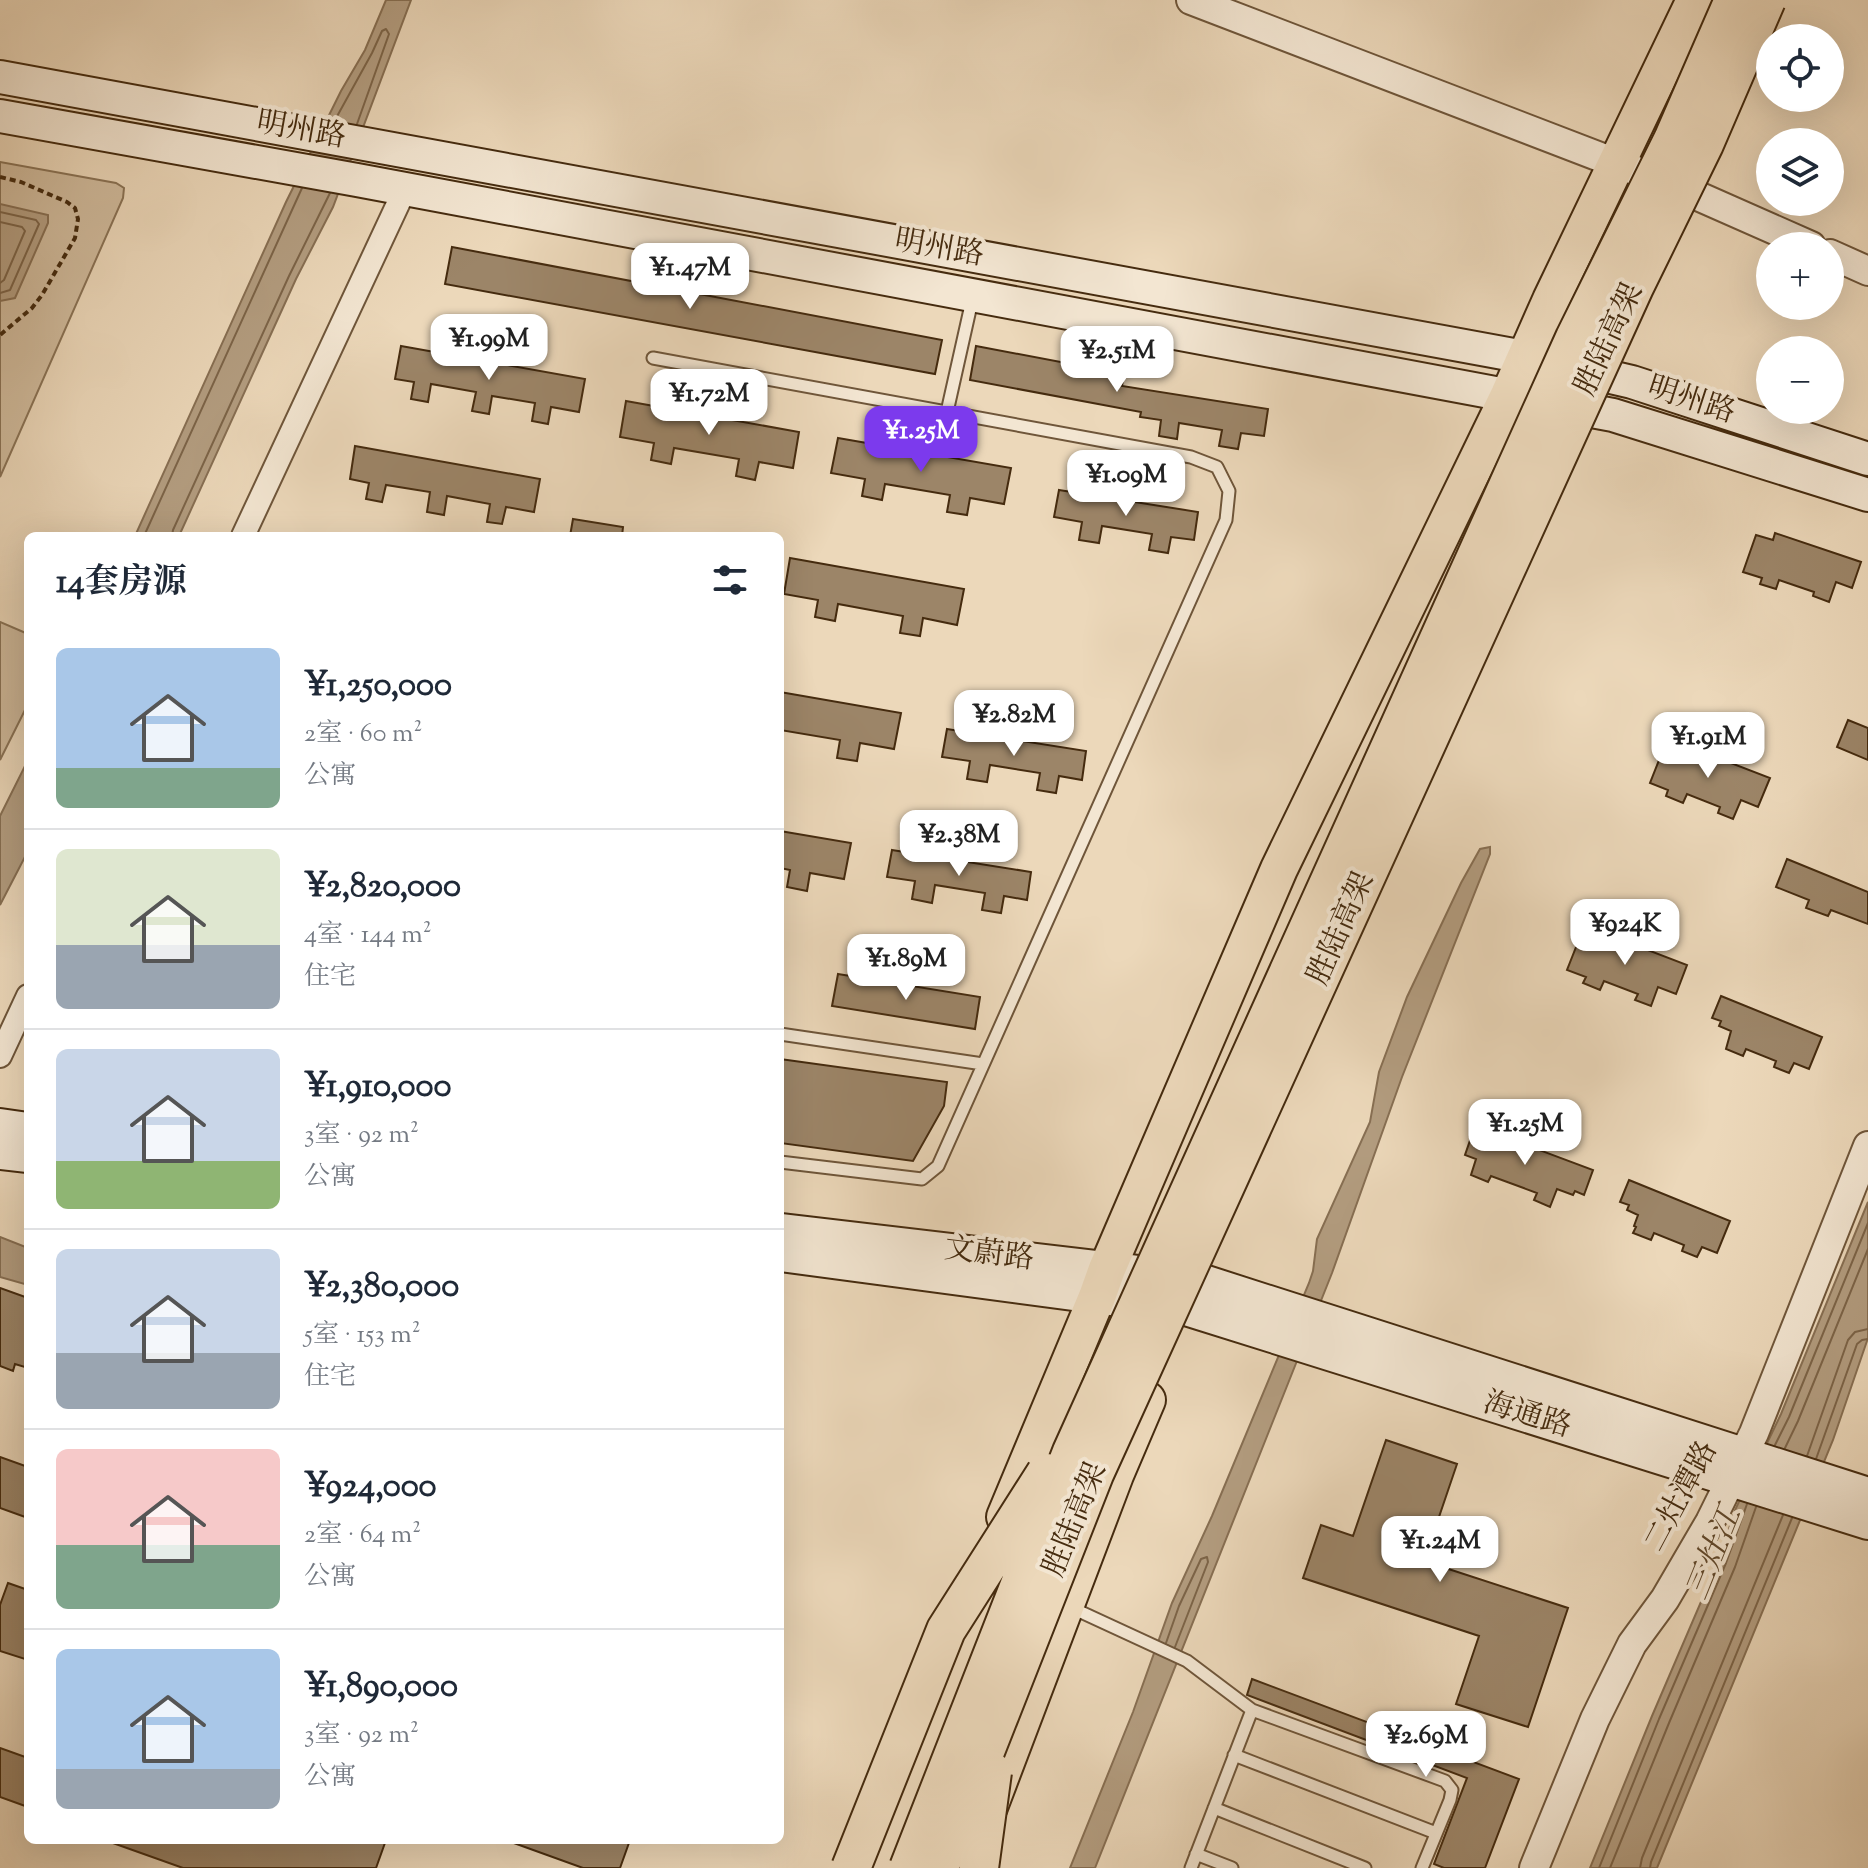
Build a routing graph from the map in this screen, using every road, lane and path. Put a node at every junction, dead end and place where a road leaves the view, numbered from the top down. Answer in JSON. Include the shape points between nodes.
{"nodes":[{"id":1,"x":1191,"y":0,"type":"edge"},
{"id":2,"x":1695,"y":0,"type":"edge"},
{"id":3,"x":1734,"y":0,"type":"edge"},
{"id":4,"x":1764,"y":0,"type":"edge"},
{"id":5,"x":0,"y":77,"type":"edge"},
{"id":6,"x":0,"y":116,"type":"edge"},
{"id":7,"x":1616,"y":164,"type":"junction"},
{"id":8,"x":0,"y":177,"type":"edge"},
{"id":9,"x":1673,"y":185,"type":"junction"},
{"id":10,"x":405,"y":189,"type":"junction"},
{"id":11,"x":1779,"y":232,"type":"edge"},
{"id":12,"x":1844,"y":260,"type":"edge"},
{"id":13,"x":1868,"y":271,"type":"edge"},
{"id":14,"x":973,"y":295,"type":"junction"},
{"id":15,"x":0,"y":335,"type":"edge"},
{"id":16,"x":1525,"y":357,"type":"junction"},
{"id":17,"x":653,"y":358,"type":"dead end"},
{"id":18,"x":1509,"y":395,"type":"junction"},
{"id":19,"x":947,"y":412,"type":"junction"},
{"id":20,"x":1868,"y":459,"type":"edge"},
{"id":21,"x":1868,"y":495,"type":"edge"},
{"id":22,"x":245,"y":532,"type":"edge"},
{"id":23,"x":24,"y":1005,"type":"edge"},
{"id":24,"x":784,"y":1035,"type":"edge"},
{"id":25,"x":0,"y":1056,"type":"edge"},
{"id":26,"x":983,"y":1064,"type":"junction"},
{"id":27,"x":0,"y":1125,"type":"edge"},
{"id":28,"x":24,"y":1128,"type":"edge"},
{"id":29,"x":1868,"y":1146,"type":"edge"},
{"id":30,"x":0,"y":1153,"type":"edge"},
{"id":31,"x":24,"y":1156,"type":"edge"},
{"id":32,"x":784,"y":1162,"type":"edge"},
{"id":33,"x":784,"y":1231,"type":"edge"},
{"id":34,"x":784,"y":1255,"type":"edge"},
{"id":35,"x":1102,"y":1283,"type":"junction"},
{"id":36,"x":1192,"y":1294,"type":"junction"},
{"id":37,"x":1103,"y":1383,"type":"junction"},
{"id":38,"x":1868,"y":1494,"type":"edge"},
{"id":39,"x":1868,"y":1523,"type":"edge"},
{"id":40,"x":1066,"y":1605,"type":"junction"},
{"id":41,"x":1252,"y":1710,"type":"junction"},
{"id":42,"x":999,"y":1714,"type":"junction"},
{"id":43,"x":1234,"y":1755,"type":"junction"},
{"id":44,"x":1214,"y":1808,"type":"junction"},
{"id":45,"x":1436,"y":1833,"type":"junction"},
{"id":46,"x":1196,"y":1854,"type":"junction"},
{"id":47,"x":851,"y":1868,"type":"edge"},
{"id":48,"x":866,"y":1868,"type":"edge"},
{"id":49,"x":909,"y":1868,"type":"edge"},
{"id":50,"x":939,"y":1868,"type":"edge"},
{"id":51,"x":965,"y":1868,"type":"edge"},
{"id":52,"x":979,"y":1868,"type":"edge"},
{"id":53,"x":1191,"y":1868,"type":"edge"},
{"id":54,"x":1232,"y":1868,"type":"edge"},
{"id":55,"x":1365,"y":1868,"type":"edge"},
{"id":56,"x":1422,"y":1868,"type":"edge"},
{"id":57,"x":1534,"y":1868,"type":"edge"}],
"edges":[{"from":1,"to":7,"type":"street"},
{"from":2,"to":7,"type":"main road"},
{"from":3,"to":37,"type":"highway","name":"胜陆高架","bridge":true,"via":[[1673,140],[1575,338]]},
{"from":4,"to":9,"type":"main road"},
{"from":4,"to":42,"type":"highway","name":"胜陆高架","bridge":true,"via":[[1704,144],[1100,1460]]},
{"from":5,"to":16,"type":"main road","name":"明州路"},
{"from":6,"to":10,"type":"main road","name":"明州路"},
{"from":7,"to":9,"type":"street"},
{"from":7,"to":16,"type":"main road"},
{"from":8,"to":15,"type":"path","via":[[67,202],[78,219],[75,238],[42,295]]},
{"from":9,"to":11,"type":"street"},
{"from":9,"to":36,"type":"main road","via":[[1587,365]]},
{"from":10,"to":14,"type":"main road","name":"明州路"},
{"from":10,"to":22,"type":"street"},
{"from":12,"to":13,"type":"street"},
{"from":14,"to":18,"type":"main road","name":"明州路"},
{"from":14,"to":19,"type":"lane"},
{"from":16,"to":18,"type":"main road"},
{"from":16,"to":20,"type":"main road","name":"明州路","via":[[1632,382]]},
{"from":17,"to":19,"type":"lane"},
{"from":18,"to":21,"type":"main road","name":"明州路","via":[[1613,415]]},
{"from":18,"to":35,"type":"main road","via":[[1279,869]]},
{"from":19,"to":26,"type":"lane","via":[[1191,457],[1217,467],[1229,491],[1226,520]]},
{"from":23,"to":25,"type":"street"},
{"from":24,"to":26,"type":"lane"},
{"from":26,"to":32,"type":"lane","via":[[938,1166],[922,1179]]},
{"from":27,"to":28,"type":"main road"},
{"from":29,"to":57,"type":"street","name":"二灶潭路","via":[[1754,1433],[1710,1522],[1632,1644]]},
{"from":30,"to":31,"type":"main road"},
{"from":33,"to":35,"type":"main road","name":"文蔚路"},
{"from":34,"to":35,"type":"main road","name":"文蔚路"},
{"from":35,"to":36,"type":"main road","name":"文蔚路"},
{"from":35,"to":48,"type":"main road"},
{"from":36,"to":38,"type":"main road","name":"海通路"},
{"from":36,"to":39,"type":"main road","name":"海通路"},
{"from":36,"to":40,"type":"main road"},
{"from":37,"to":47,"type":"highway","bridge":true,"via":[[946,1630]]},
{"from":37,"to":49,"type":"highway","name":"胜陆高架","bridge":true},
{"from":40,"to":41,"type":"lane","via":[[1187,1661]]},
{"from":40,"to":51,"type":"main road"},
{"from":41,"to":43,"type":"lane"},
{"from":41,"to":45,"type":"lane","via":[[1445,1781],[1452,1790]]},
{"from":42,"to":50,"type":"highway","name":"胜陆高架","bridge":true},
{"from":42,"to":52,"type":"highway","bridge":true},
{"from":43,"to":44,"type":"lane"},
{"from":43,"to":45,"type":"lane"},
{"from":44,"to":46,"type":"lane"},
{"from":44,"to":55,"type":"lane"},
{"from":45,"to":56,"type":"lane"},
{"from":46,"to":53,"type":"lane"},
{"from":46,"to":54,"type":"lane"}]}
